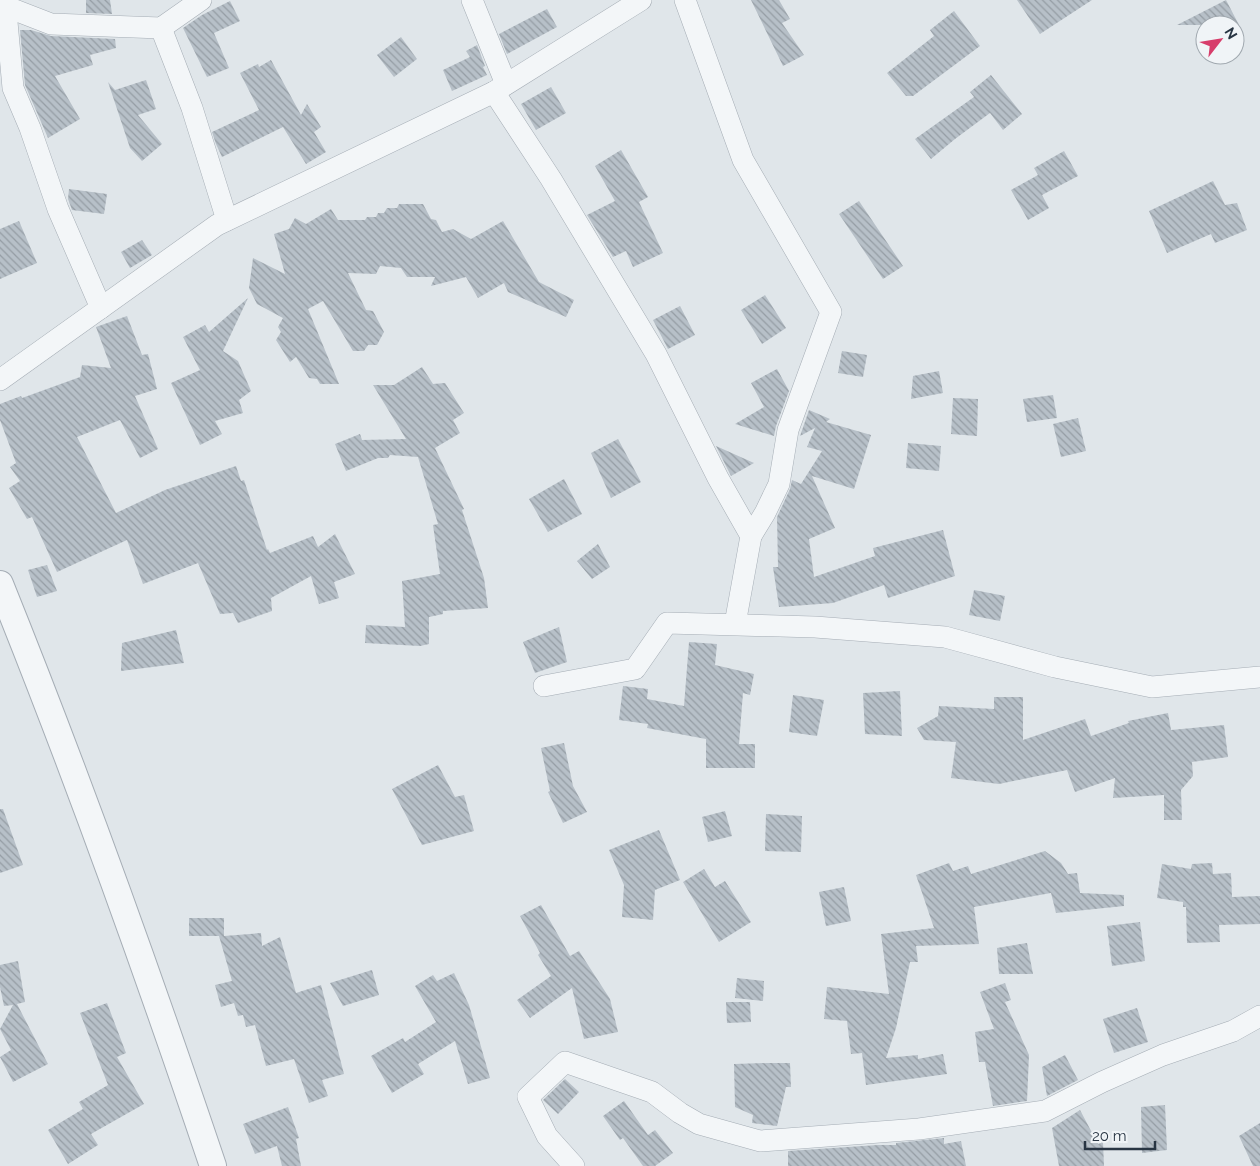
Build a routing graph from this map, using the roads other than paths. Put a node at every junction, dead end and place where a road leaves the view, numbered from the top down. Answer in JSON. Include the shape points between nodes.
{"nodes":[{"id":1,"x":200,"y":0,"type":"edge"},
{"id":2,"x":472,"y":0,"type":"edge"},
{"id":3,"x":641,"y":0,"type":"edge"},
{"id":4,"x":684,"y":0,"type":"edge"},
{"id":5,"x":6,"y":3,"type":"edge"},
{"id":6,"x":162,"y":28,"type":"junction"},
{"id":7,"x":500,"y":88,"type":"junction"},
{"id":8,"x":227,"y":220,"type":"junction"},
{"id":9,"x":101,"y":308,"type":"junction"},
{"id":10,"x":0,"y":380,"type":"edge"},
{"id":11,"x":751,"y":536,"type":"junction"},
{"id":12,"x":0,"y":584,"type":"edge"},
{"id":13,"x":735,"y":624,"type":"junction"},
{"id":14,"x":1260,"y":676,"type":"edge"},
{"id":15,"x":544,"y":686,"type":"dead end"},
{"id":16,"x":1260,"y":1016,"type":"edge"},
{"id":17,"x":213,"y":1166,"type":"edge"},
{"id":18,"x":574,"y":1166,"type":"edge"}],
"edges":[{"from":1,"to":6,"type":"street"},
{"from":2,"to":7,"type":"street"},
{"from":3,"to":7,"type":"street"},
{"from":4,"to":11,"type":"street","via":[[743,160],[832,312],[788,430],[778,484]]},
{"from":5,"to":6,"type":"street","via":[[51,24]]},
{"from":5,"to":9,"type":"street","via":[[13,88],[58,210]]},
{"from":6,"to":8,"type":"street","via":[[192,108]]},
{"from":7,"to":8,"type":"street"},
{"from":7,"to":11,"type":"street","via":[[656,354]]},
{"from":8,"to":9,"type":"street"},
{"from":9,"to":10,"type":"street"},
{"from":11,"to":13,"type":"street"},
{"from":12,"to":17,"type":"street","via":[[161,1013]]},
{"from":13,"to":14,"type":"street","via":[[945,637],[1054,667],[1152,687]]},
{"from":13,"to":15,"type":"street","via":[[667,623],[635,669]]},
{"from":16,"to":18,"type":"street","via":[[1232,1031],[1154,1059],[1045,1111],[919,1129],[760,1141],[699,1124],[652,1092],[565,1062],[528,1097],[547,1136]]}]}
